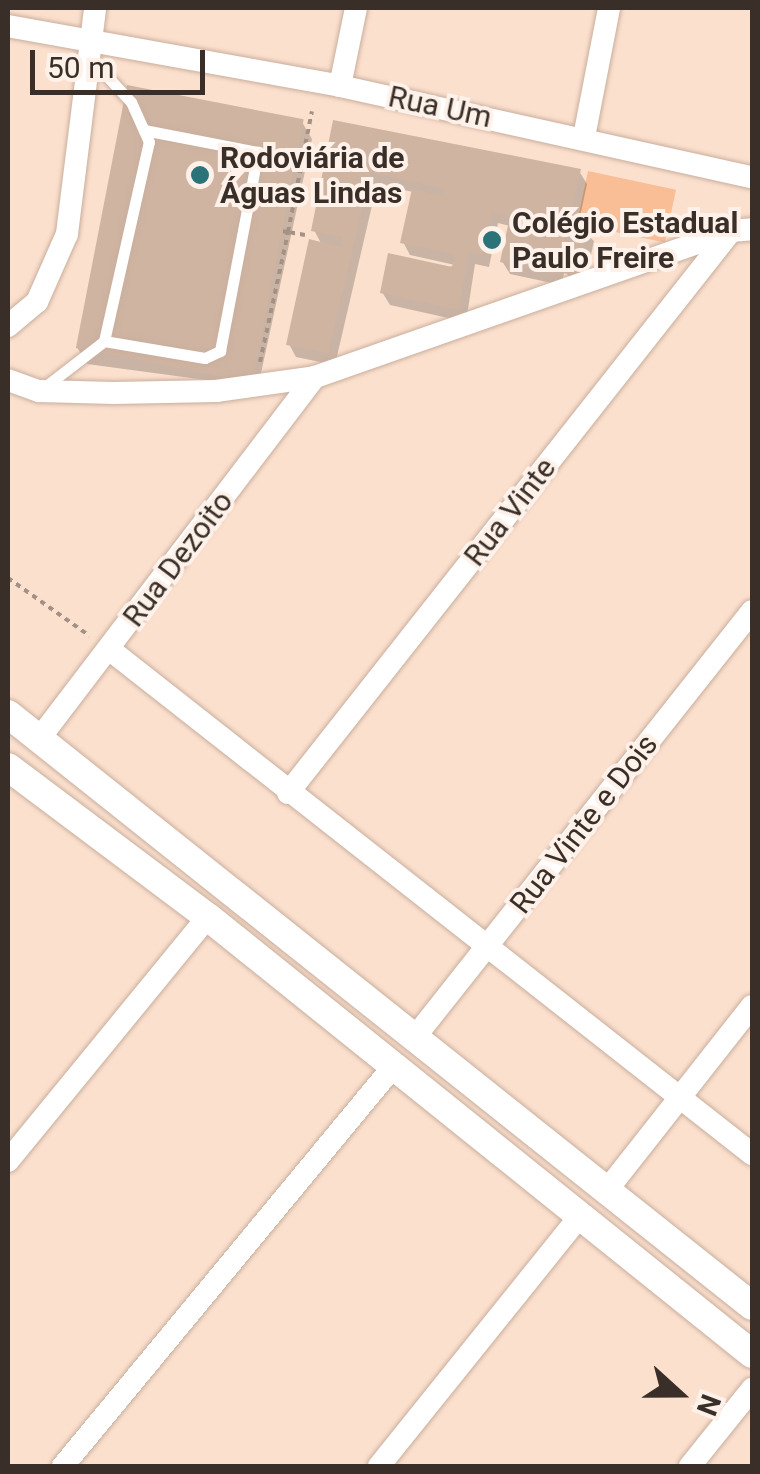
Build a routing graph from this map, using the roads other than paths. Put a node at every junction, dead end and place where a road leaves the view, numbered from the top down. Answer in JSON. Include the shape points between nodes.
{"nodes":[{"id":1,"x":95,"y":8,"type":"edge"},
{"id":2,"x":356,"y":8,"type":"edge"},
{"id":3,"x":610,"y":8,"type":"edge"},
{"id":4,"x":8,"y":26,"type":"edge"},
{"id":5,"x":87,"y":48,"type":"junction"},
{"id":6,"x":340,"y":86,"type":"junction"},
{"id":7,"x":144,"y":130,"type":"junction"},
{"id":8,"x":584,"y":137,"type":"junction"},
{"id":9,"x":752,"y":177,"type":"edge"},
{"id":10,"x":742,"y":230,"type":"edge"},
{"id":11,"x":8,"y":326,"type":"edge"},
{"id":12,"x":104,"y":341,"type":"junction"},
{"id":13,"x":315,"y":377,"type":"junction"},
{"id":14,"x":8,"y":380,"type":"edge"},
{"id":15,"x":39,"y":391,"type":"junction"},
{"id":16,"x":752,"y":611,"type":"edge"},
{"id":17,"x":109,"y":649,"type":"junction"},
{"id":18,"x":8,"y":714,"type":"edge"},
{"id":19,"x":38,"y":739,"type":"junction"},
{"id":20,"x":10,"y":773,"type":"edge"},
{"id":21,"x":88,"y":781,"type":"junction"},
{"id":22,"x":288,"y":793,"type":"junction"},
{"id":23,"x":65,"y":811,"type":"junction"},
{"id":24,"x":208,"y":918,"type":"junction"},
{"id":25,"x":485,"y":948,"type":"junction"},
{"id":26,"x":752,"y":1006,"type":"edge"},
{"id":27,"x":415,"y":1037,"type":"junction"},
{"id":28,"x":392,"y":1068,"type":"junction"},
{"id":29,"x":679,"y":1096,"type":"junction"},
{"id":30,"x":752,"y":1154,"type":"edge"},
{"id":31,"x":8,"y":1161,"type":"edge"},
{"id":32,"x":606,"y":1190,"type":"junction"},
{"id":33,"x":581,"y":1215,"type":"junction"},
{"id":34,"x":752,"y":1306,"type":"edge"},
{"id":35,"x":752,"y":1354,"type":"edge"},
{"id":36,"x":752,"y":1389,"type":"edge"},
{"id":37,"x":63,"y":1466,"type":"edge"},
{"id":38,"x":380,"y":1466,"type":"edge"},
{"id":39,"x":690,"y":1466,"type":"edge"}],
"edges":[{"from":1,"to":5,"type":"street"},
{"from":2,"to":6,"type":"street"},
{"from":3,"to":8,"type":"street"},
{"from":4,"to":5,"type":"street","name":"Rua Um"},
{"from":5,"to":6,"type":"street","name":"Rua Um"},
{"from":5,"to":7,"type":"lane","via":[[131,102]]},
{"from":5,"to":11,"type":"street","via":[[67,234],[37,302]]},
{"from":6,"to":8,"type":"street","name":"Rua Um"},
{"from":7,"to":12,"type":"lane","via":[[149,142],[142,182]]},
{"from":7,"to":12,"type":"lane","via":[[258,152],[220,351],[205,358]]},
{"from":8,"to":9,"type":"street","name":"Rua Um"},
{"from":10,"to":13,"type":"street"},
{"from":10,"to":22,"type":"street","name":"Rua Vinte"},
{"from":12,"to":15,"type":"lane"},
{"from":13,"to":15,"type":"street","via":[[216,390]]},
{"from":13,"to":17,"type":"street","name":"Rua Dezoito"},
{"from":14,"to":15,"type":"street"},
{"from":16,"to":25,"type":"street","name":"Rua Vinte e Dois"},
{"from":17,"to":19,"type":"street","name":"Rua Dezoito"},
{"from":17,"to":22,"type":"street"},
{"from":18,"to":19,"type":"street"},
{"from":19,"to":21,"type":"street"},
{"from":20,"to":23,"type":"street"},
{"from":21,"to":23,"type":"street"},
{"from":21,"to":27,"type":"street"},
{"from":22,"to":25,"type":"street"},
{"from":23,"to":24,"type":"street"},
{"from":24,"to":28,"type":"street"},
{"from":24,"to":31,"type":"street"},
{"from":25,"to":27,"type":"street","name":"Rua Vinte e Dois"},
{"from":25,"to":29,"type":"street"},
{"from":26,"to":29,"type":"street"},
{"from":27,"to":32,"type":"street"},
{"from":28,"to":33,"type":"street"},
{"from":28,"to":37,"type":"street"},
{"from":29,"to":30,"type":"street"},
{"from":29,"to":32,"type":"street"},
{"from":32,"to":34,"type":"street"},
{"from":33,"to":35,"type":"street"},
{"from":33,"to":38,"type":"street"},
{"from":36,"to":39,"type":"street"}]}
